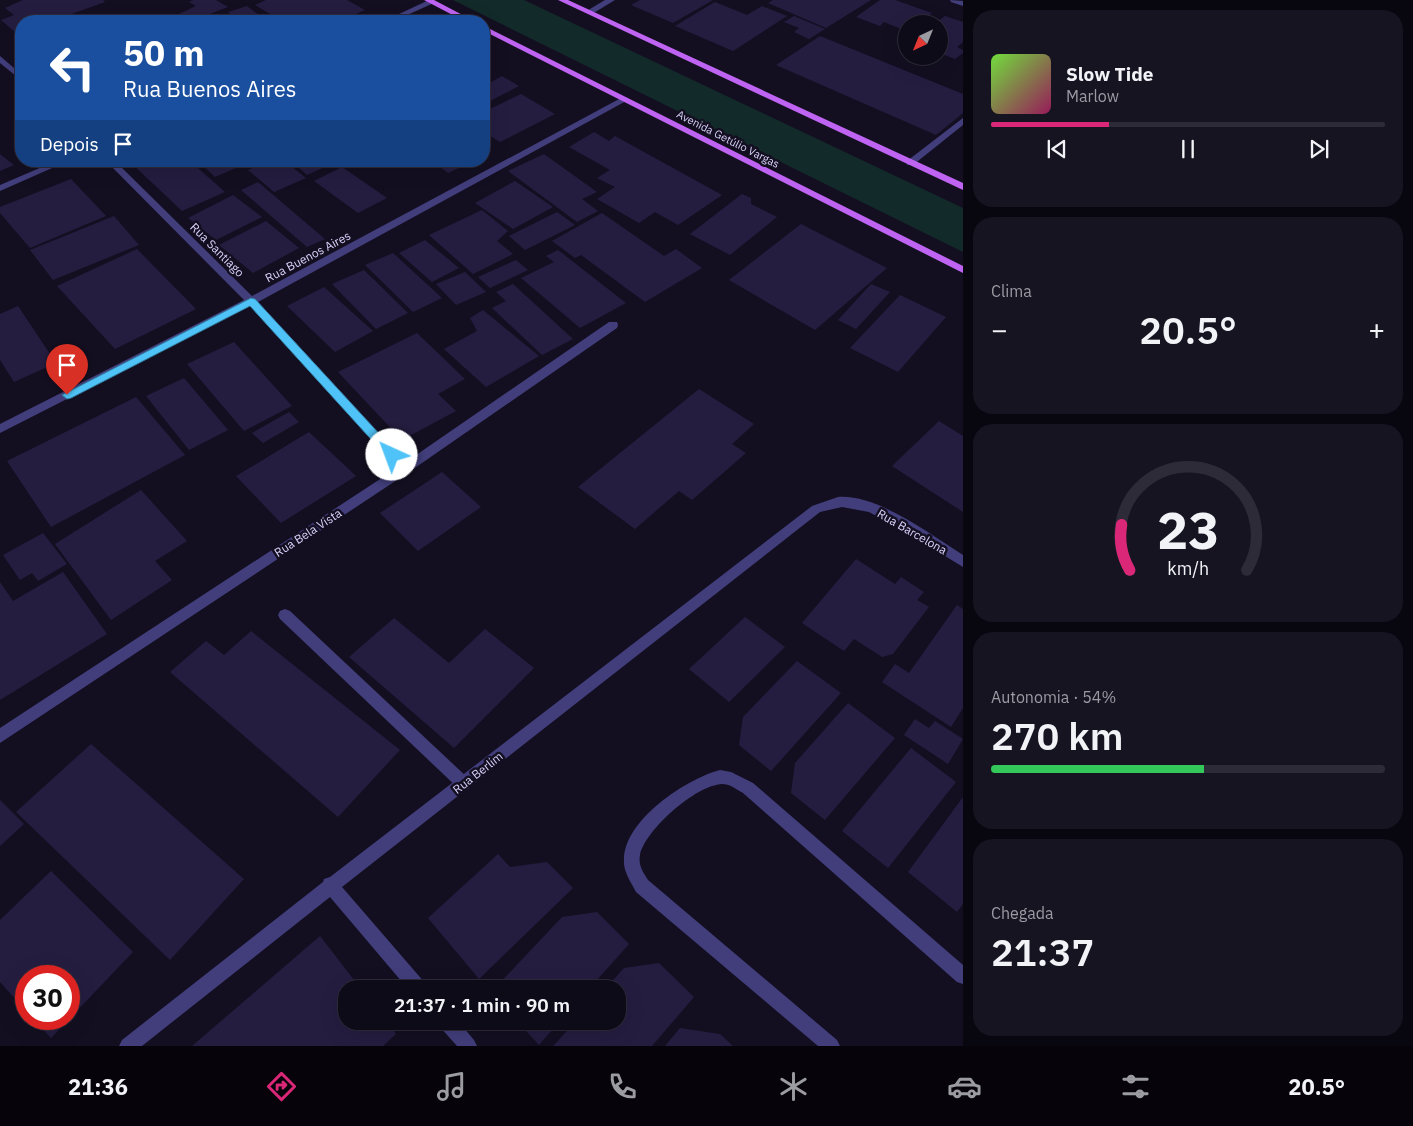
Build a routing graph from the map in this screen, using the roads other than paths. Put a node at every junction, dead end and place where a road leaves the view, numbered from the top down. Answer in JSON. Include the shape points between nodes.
{"nodes":[{"id":1,"x":562,"y":0,"type":"edge"},
{"id":2,"x":611,"y":0,"type":"edge"},
{"id":3,"x":954,"y":0,"type":"edge"},
{"id":4,"x":430,"y":1,"type":"edge"},
{"id":5,"x":963,"y":4,"type":"edge"},
{"id":6,"x":589,"y":12,"type":"junction"},
{"id":7,"x":401,"y":15,"type":"edge"},
{"id":8,"x":458,"y":15,"type":"edge"},
{"id":9,"x":490,"y":31,"type":"edge"},
{"id":10,"x":0,"y":58,"type":"edge"},
{"id":11,"x":15,"y":72,"type":"edge"},
{"id":12,"x":624,"y":100,"type":"junction"},
{"id":13,"x":963,"y":121,"type":"edge"},
{"id":14,"x":910,"y":163,"type":"junction"},
{"id":15,"x":50,"y":167,"type":"edge"},
{"id":16,"x":116,"y":167,"type":"edge"},
{"id":17,"x":963,"y":187,"type":"edge"},
{"id":18,"x":0,"y":188,"type":"edge"},
{"id":19,"x":963,"y":270,"type":"edge"},
{"id":20,"x":251,"y":301,"type":"junction"},
{"id":21,"x":613,"y":325,"type":"dead end"},
{"id":22,"x":0,"y":430,"type":"edge"},
{"id":23,"x":405,"y":469,"type":"junction"},
{"id":24,"x":830,"y":504,"type":"joint"},
{"id":25,"x":963,"y":562,"type":"edge"},
{"id":26,"x":285,"y":615,"type":"dead end"},
{"id":27,"x":0,"y":736,"type":"edge"},
{"id":28,"x":464,"y":784,"type":"junction"},
{"id":29,"x":330,"y":885,"type":"junction"},
{"id":30,"x":963,"y":976,"type":"edge"},
{"id":31,"x":411,"y":980,"type":"edge"},
{"id":32,"x":454,"y":1030,"type":"edge"},
{"id":33,"x":128,"y":1046,"type":"edge"},
{"id":34,"x":468,"y":1046,"type":"edge"},
{"id":35,"x":831,"y":1046,"type":"edge"}],
"edges":[{"from":1,"to":6,"type":"main road"},
{"from":2,"to":6,"type":"street"},
{"from":3,"to":5,"type":"street"},
{"from":4,"to":7,"type":"street"},
{"from":4,"to":8,"type":"main road"},
{"from":6,"to":14,"type":"main road"},
{"from":9,"to":12,"type":"main road","name":"Avenida Getúlio Vargas"},
{"from":10,"to":11,"type":"street"},
{"from":12,"to":19,"type":"main road","name":"Avenida Getúlio Vargas"},
{"from":12,"to":20,"type":"street","name":"Rua Buenos Aires"},
{"from":13,"to":14,"type":"street"},
{"from":14,"to":17,"type":"main road"},
{"from":15,"to":18,"type":"street"},
{"from":16,"to":20,"type":"street","name":"Rua Santiago"},
{"from":20,"to":22,"type":"street","name":"Rua Buenos Aires"},
{"from":20,"to":23,"type":"street","name":"Rua Santiago"},
{"from":21,"to":23,"type":"street","name":"Rua Bela Vista"},
{"from":23,"to":27,"type":"street","name":"Rua Bela Vista"},
{"from":24,"to":25,"type":"street","name":"Rua Barcelona","via":[[846,502],[869,508]]},
{"from":24,"to":28,"type":"street","name":"Rua Berlim","via":[[816,509]]},
{"from":26,"to":28,"type":"street"},
{"from":28,"to":29,"type":"street","name":"Rua Berlim"},
{"from":29,"to":31,"type":"street"},
{"from":29,"to":33,"type":"street","name":"Rua Berlim"},
{"from":30,"to":35,"type":"street","via":[[748,788],[732,778],[719,777],[698,786],[653,819],[637,837],[631,855],[632,868],[642,886]]},
{"from":32,"to":34,"type":"street"}]}
